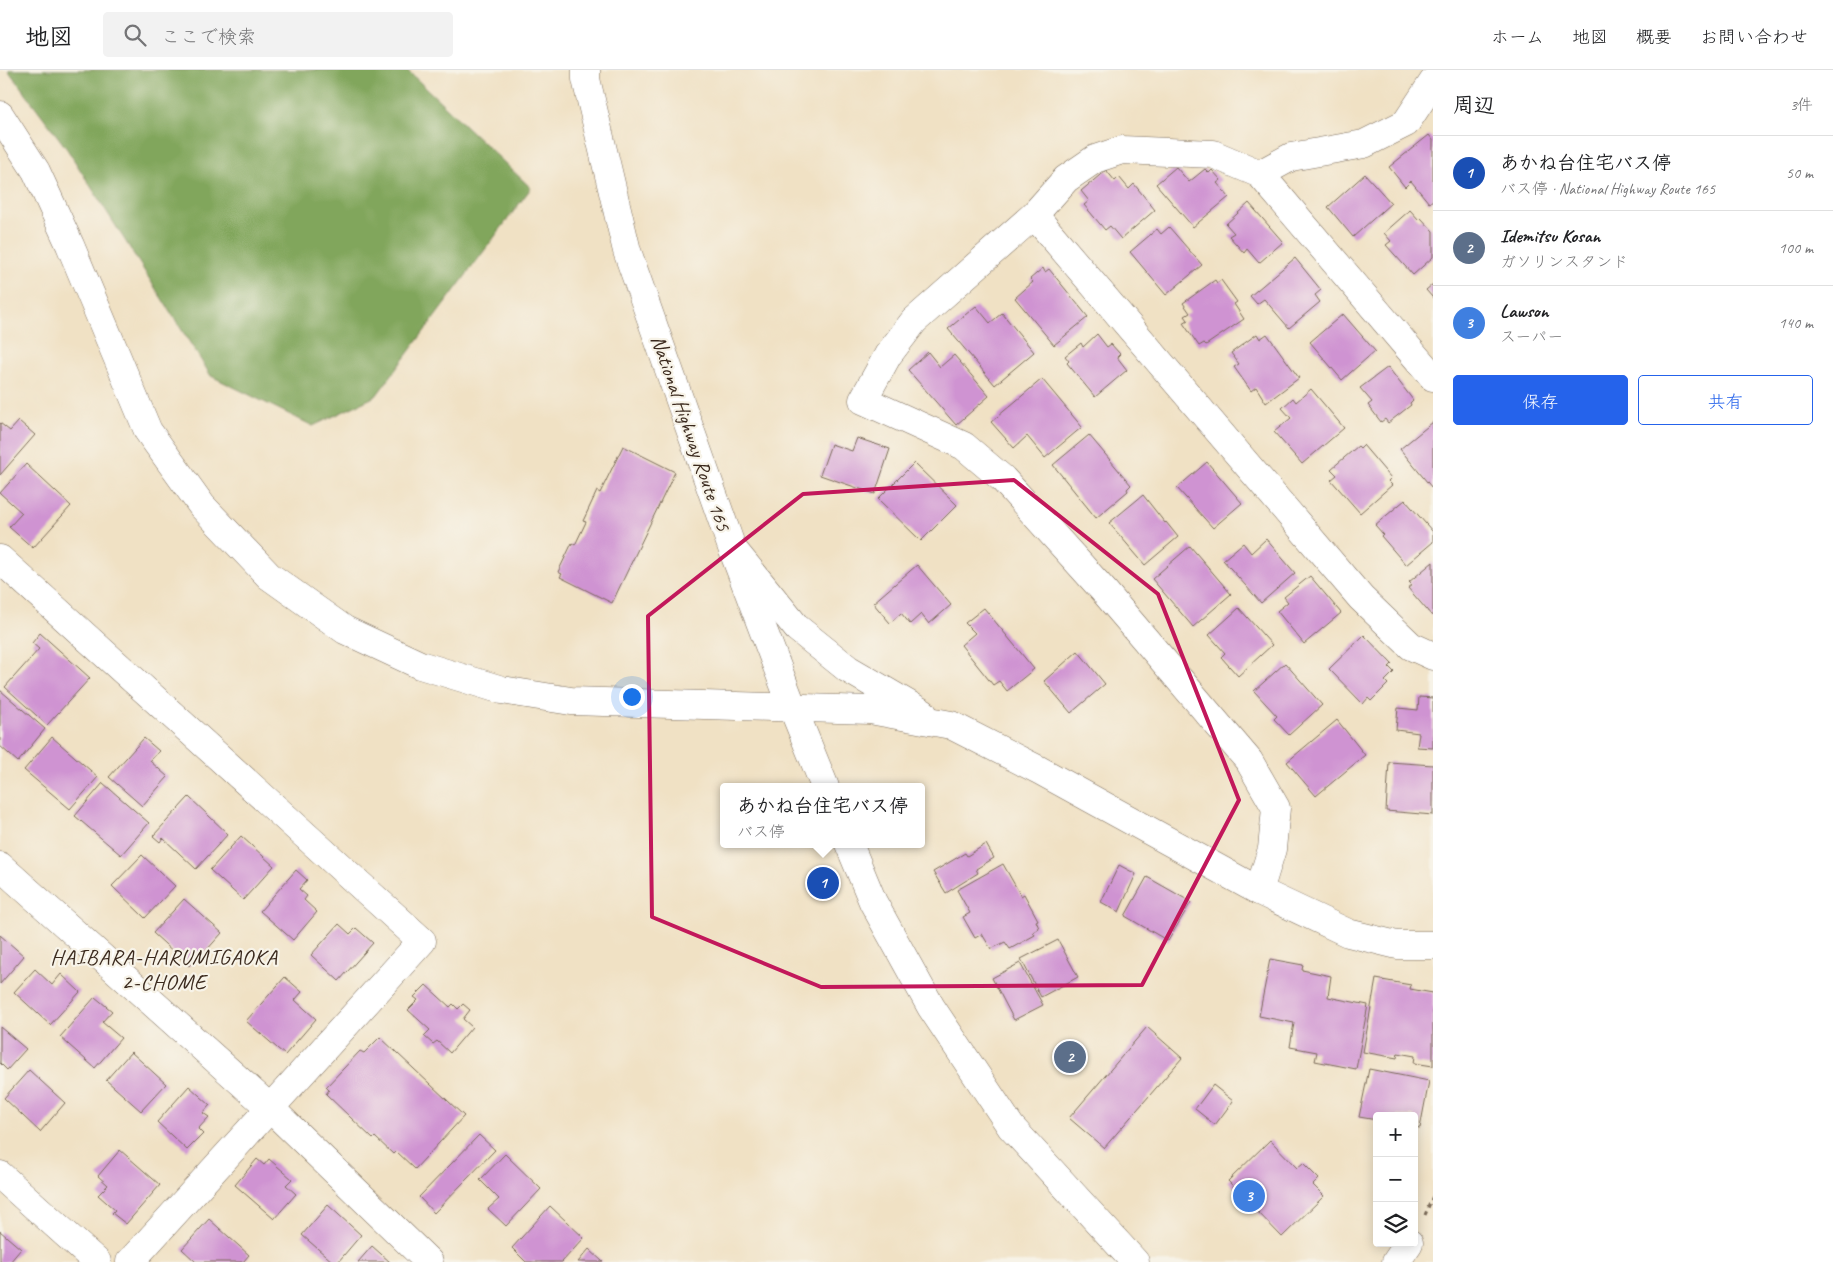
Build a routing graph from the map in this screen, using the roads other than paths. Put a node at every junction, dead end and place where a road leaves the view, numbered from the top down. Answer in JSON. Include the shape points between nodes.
{"nodes":[{"id":1,"x":586,"y":70,"type":"edge"},
{"id":2,"x":1433,"y":81,"type":"edge"},
{"id":3,"x":0,"y":115,"type":"edge"},
{"id":4,"x":1260,"y":174,"type":"junction"},
{"id":5,"x":1034,"y":215,"type":"junction"},
{"id":6,"x":1433,"y":377,"type":"edge"},
{"id":7,"x":732,"y":548,"type":"junction"},
{"id":8,"x":0,"y":559,"type":"edge"},
{"id":9,"x":1433,"y":656,"type":"edge"},
{"id":10,"x":792,"y":706,"type":"junction"},
{"id":11,"x":941,"y":723,"type":"junction"},
{"id":12,"x":823,"y":783,"type":"edge"},
{"id":13,"x":851,"y":848,"type":"edge"},
{"id":14,"x":0,"y":866,"type":"edge"},
{"id":15,"x":1259,"y":891,"type":"junction"},
{"id":16,"x":1433,"y":945,"type":"edge"},
{"id":17,"x":270,"y":1108,"type":"junction"},
{"id":18,"x":0,"y":1175,"type":"edge"},
{"id":19,"x":1406,"y":1247,"type":"edge"},
{"id":20,"x":97,"y":1262,"type":"edge"},
{"id":21,"x":130,"y":1262,"type":"edge"},
{"id":22,"x":429,"y":1262,"type":"edge"},
{"id":23,"x":1135,"y":1262,"type":"edge"},
{"id":24,"x":1396,"y":1262,"type":"edge"}],
"edges":[{"from":1,"to":7,"type":"main road","name":"National Highway Route 165","via":[[628,251]]},
{"from":2,"to":4,"type":"main road","via":[[1406,123],[1364,144],[1291,157]]},
{"from":3,"to":10,"type":"main road","via":[[40,179],[148,431],[202,506],[269,576],[344,630],[420,665],[502,690],[571,701]]},
{"from":4,"to":5,"type":"main road","via":[[1213,154],[1122,150],[1095,159],[1066,179]]},
{"from":4,"to":6,"type":"main road"},
{"from":5,"to":9,"type":"main road","via":[[1361,598],[1411,646]]},
{"from":5,"to":15,"type":"main road","via":[[914,321],[888,355],[863,400],[964,446],[1003,479],[1104,590],[1249,761],[1276,808],[1272,849]]},
{"from":7,"to":10,"type":"main road","name":"National Highway Route 165"},
{"from":7,"to":11,"type":"main road","via":[[797,628],[848,669]]},
{"from":8,"to":17,"type":"main road","via":[[422,941]]},
{"from":10,"to":11,"type":"main road","via":[[870,710]]},
{"from":10,"to":12,"type":"main road","name":"National Highway Route 165"},
{"from":11,"to":15,"type":"main road","via":[[951,725],[1039,770]]},
{"from":13,"to":23,"type":"main road","via":[[873,902],[931,1007],[1011,1126]]},
{"from":14,"to":17,"type":"main road"},
{"from":15,"to":16,"type":"main road","via":[[1348,933],[1396,945]]},
{"from":17,"to":21,"type":"main road"},
{"from":17,"to":22,"type":"main road"},
{"from":18,"to":20,"type":"main road"},
{"from":19,"to":24,"type":"main road"}]}
